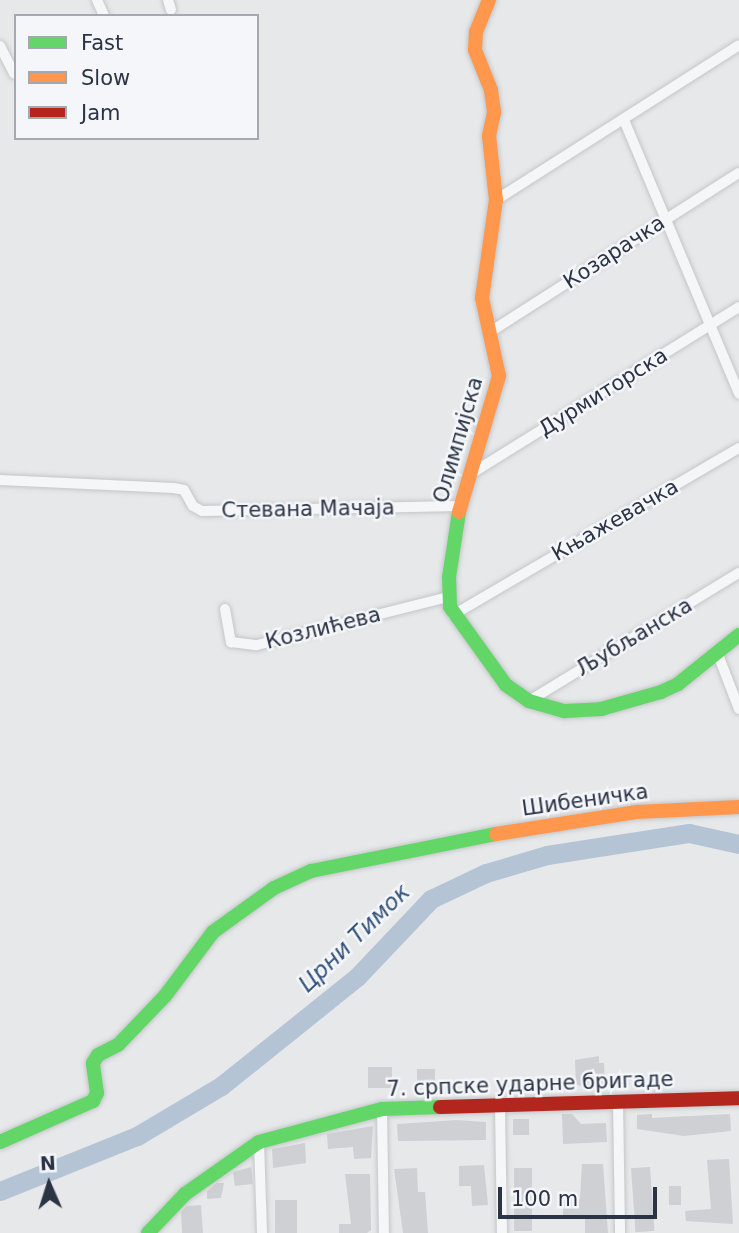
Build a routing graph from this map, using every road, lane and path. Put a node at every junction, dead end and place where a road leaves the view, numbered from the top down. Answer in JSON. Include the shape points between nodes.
{"nodes":[{"id":1,"x":489,"y":0,"type":"edge"},
{"id":2,"x":739,"y":45,"type":"edge"},
{"id":3,"x":0,"y":46,"type":"edge"},
{"id":4,"x":14,"y":72,"type":"edge"},
{"id":5,"x":624,"y":120,"type":"junction"},
{"id":6,"x":739,"y":173,"type":"edge"},
{"id":7,"x":496,"y":200,"type":"junction"},
{"id":8,"x":664,"y":219,"type":"junction"},
{"id":9,"x":739,"y":307,"type":"edge"},
{"id":10,"x":710,"y":326,"type":"junction"},
{"id":11,"x":490,"y":332,"type":"junction"},
{"id":12,"x":739,"y":394,"type":"edge"},
{"id":13,"x":739,"y":448,"type":"edge"},
{"id":14,"x":467,"y":476,"type":"junction"},
{"id":15,"x":0,"y":480,"type":"edge"},
{"id":16,"x":460,"y":506,"type":"junction"},
{"id":17,"x":739,"y":573,"type":"edge"},
{"id":18,"x":448,"y":597,"type":"junction"},
{"id":19,"x":225,"y":609,"type":"dead end"},
{"id":20,"x":453,"y":615,"type":"junction"},
{"id":21,"x":739,"y":635,"type":"edge"},
{"id":22,"x":717,"y":652,"type":"junction"},
{"id":23,"x":529,"y":701,"type":"junction"},
{"id":24,"x":739,"y":709,"type":"edge"},
{"id":25,"x":739,"y":807,"type":"edge"},
{"id":26,"x":739,"y":1098,"type":"edge"},
{"id":27,"x":618,"y":1102,"type":"junction"},
{"id":28,"x":500,"y":1107,"type":"junction"},
{"id":29,"x":382,"y":1109,"type":"junction"},
{"id":30,"x":0,"y":1142,"type":"edge"},
{"id":31,"x":259,"y":1142,"type":"junction"},
{"id":32,"x":148,"y":1232,"type":"edge"},
{"id":33,"x":262,"y":1233,"type":"edge"},
{"id":34,"x":384,"y":1233,"type":"edge"},
{"id":35,"x":502,"y":1233,"type":"edge"},
{"id":36,"x":620,"y":1233,"type":"edge"}],
"edges":[{"from":1,"to":7,"type":"street","name":"Олимпијска","via":[[476,32],[475,50],[491,90],[494,112],[489,136]]},
{"from":2,"to":5,"type":"street"},
{"from":3,"to":4,"type":"street"},
{"from":5,"to":7,"type":"street"},
{"from":5,"to":8,"type":"street"},
{"from":6,"to":8,"type":"street","name":"Козарачка"},
{"from":7,"to":11,"type":"street","name":"Олимпијска","via":[[482,298]]},
{"from":8,"to":10,"type":"street"},
{"from":8,"to":11,"type":"street","name":"Козарачка"},
{"from":9,"to":10,"type":"street","name":"Дурмиторска"},
{"from":10,"to":12,"type":"street"},
{"from":10,"to":14,"type":"street","name":"Дурмиторска"},
{"from":11,"to":14,"type":"street","name":"Олимпијска","via":[[498,360],[498,385]]},
{"from":13,"to":20,"type":"street","name":"Књажевачка"},
{"from":14,"to":16,"type":"street","name":"Олимпијска"},
{"from":15,"to":16,"type":"street","name":"Стевана Мачаја","via":[[174,488],[184,490],[193,506],[202,511]]},
{"from":16,"to":18,"type":"street","name":"Олимпијска"},
{"from":17,"to":23,"type":"street","name":"Љубљанска"},
{"from":18,"to":19,"type":"street","name":"Козлићева","via":[[257,645],[239,645],[228,639]]},
{"from":18,"to":20,"type":"street","name":"Олимпијска"},
{"from":20,"to":23,"type":"street","name":"Олимпијска","via":[[488,666]]},
{"from":21,"to":22,"type":"street"},
{"from":22,"to":23,"type":"street","via":[[678,684],[640,700],[576,711]]},
{"from":22,"to":24,"type":"street"},
{"from":25,"to":30,"type":"street","name":"Шибеничка","via":[[637,812],[311,871],[274,888],[213,932],[165,996],[118,1045],[97,1055],[93,1101]]},
{"from":26,"to":27,"type":"street","name":"7. српске ударне бригаде"},
{"from":27,"to":28,"type":"street","name":"7. српске ударне бригаде"},
{"from":27,"to":36,"type":"street"},
{"from":28,"to":29,"type":"street","name":"7. српске ударне бригаде"},
{"from":28,"to":35,"type":"street"},
{"from":29,"to":31,"type":"street","name":"7. српске ударне бригаде"},
{"from":29,"to":34,"type":"street"},
{"from":31,"to":32,"type":"street","name":"7. српске ударне бригаде","via":[[186,1194]]},
{"from":31,"to":33,"type":"street"}]}
